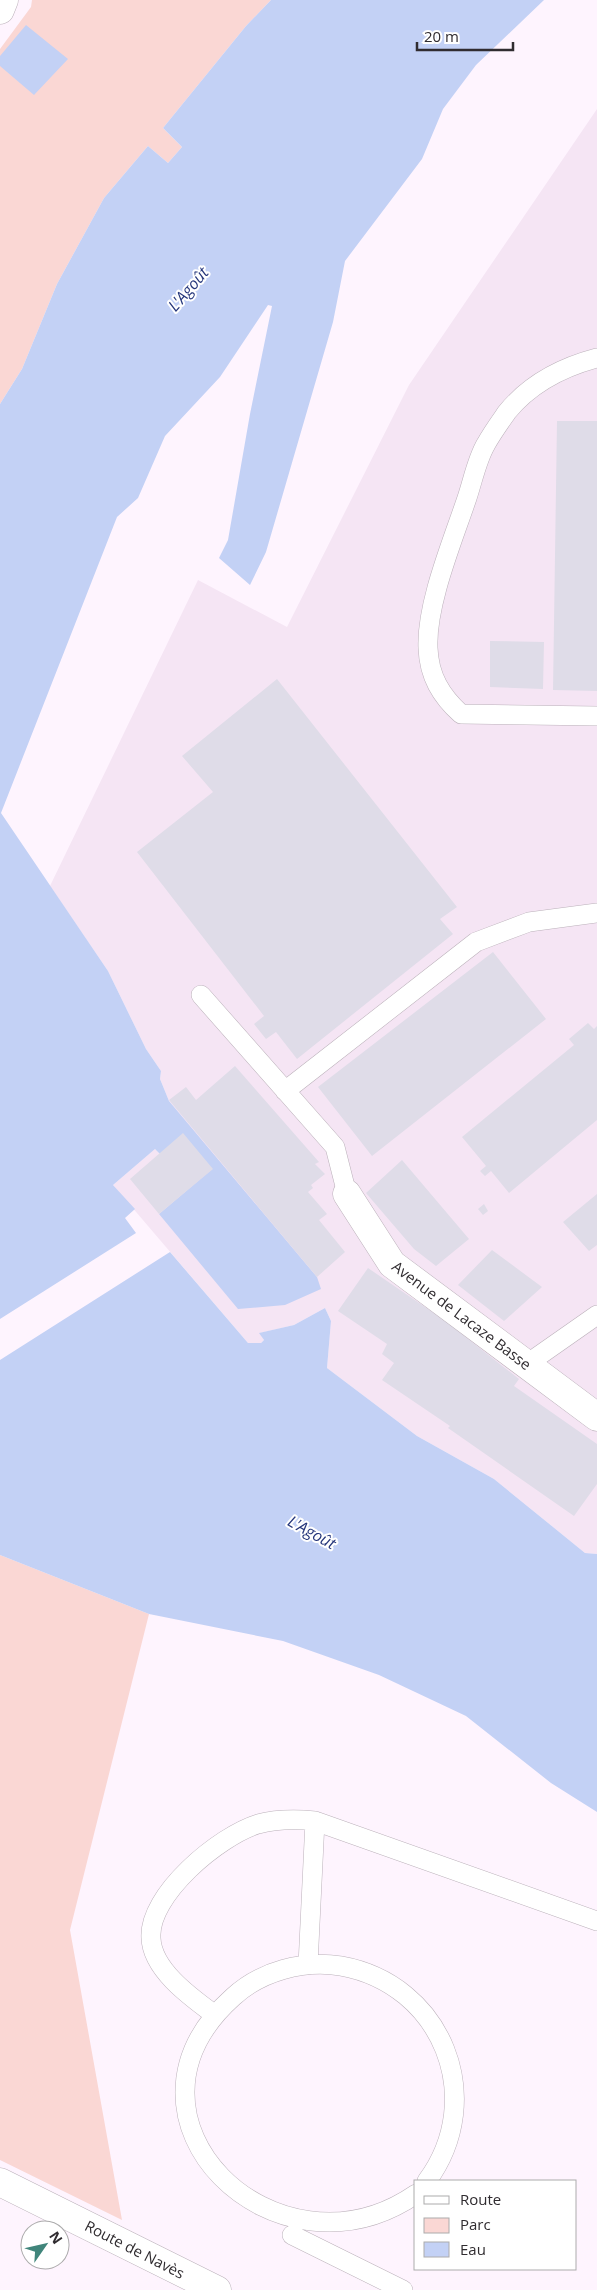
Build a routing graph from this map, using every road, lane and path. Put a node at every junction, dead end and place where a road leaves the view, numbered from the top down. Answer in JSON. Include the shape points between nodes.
{"nodes":[{"id":1,"x":4,"y":0,"type":"edge"},
{"id":2,"x":0,"y":10,"type":"edge"},
{"id":3,"x":597,"y":358,"type":"edge"},
{"id":4,"x":597,"y":716,"type":"edge"},
{"id":5,"x":597,"y":913,"type":"edge"},
{"id":6,"x":201,"y":995,"type":"dead end"},
{"id":7,"x":285,"y":1091,"type":"junction"},
{"id":8,"x":346,"y":1194,"type":"joint"},
{"id":9,"x":597,"y":1314,"type":"edge"},
{"id":10,"x":527,"y":1364,"type":"junction"},
{"id":11,"x":597,"y":1417,"type":"edge"},
{"id":12,"x":314,"y":1821,"type":"junction"},
{"id":13,"x":597,"y":1921,"type":"edge"},
{"id":14,"x":308,"y":1965,"type":"junction"},
{"id":15,"x":215,"y":2015,"type":"junction"},
{"id":16,"x":427,"y":2180,"type":"edge"},
{"id":17,"x":0,"y":2182,"type":"edge"},
{"id":18,"x":414,"y":2196,"type":"edge"},
{"id":19,"x":260,"y":2220,"type":"junction"},
{"id":20,"x":183,"y":2283,"type":"edge"},
{"id":21,"x":217,"y":2290,"type":"edge"},
{"id":22,"x":403,"y":2290,"type":"edge"}],
"edges":[{"from":1,"to":2,"type":"street"},
{"from":3,"to":4,"type":"lane","via":[[554,374],[526,393],[485,444],[436,594],[428,648],[432,674],[445,699],[461,714]]},
{"from":5,"to":7,"type":"lane","via":[[528,922],[476,942]]},
{"from":6,"to":7,"type":"lane"},
{"from":7,"to":8,"type":"lane","via":[[335,1147]]},
{"from":8,"to":10,"type":"street","name":"Avenue de Lacaze Basse","via":[[392,1264]]},
{"from":9,"to":10,"type":"lane"},
{"from":10,"to":11,"type":"street","name":"Avenue de Lacaze Basse"},
{"from":12,"to":13,"type":"lane"},
{"from":12,"to":14,"type":"lane"},
{"from":12,"to":15,"type":"lane","via":[[290,1819],[257,1825],[232,1837],[203,1857],[163,1898],[152,1921],[150,1940],[156,1956],[183,1991]]},
{"from":14,"to":15,"type":"lane","via":[[283,1969],[260,1978],[239,1991]]},
{"from":14,"to":16,"type":"lane","via":[[357,1969],[380,1978],[420,2008],[435,2028],[446,2050],[455,2099],[453,2124],[446,2148]]},
{"from":15,"to":19,"type":"lane","via":[[194,2050],[188,2074],[188,2123],[206,2170],[239,2207]]},
{"from":17,"to":20,"type":"street","name":"Route de Navès"},
{"from":18,"to":19,"type":"lane","via":[[380,2220],[333,2233],[300,2232]]},
{"from":19,"to":22,"type":"lane"},
{"from":20,"to":21,"type":"street","name":"Route de Navès"}]}
